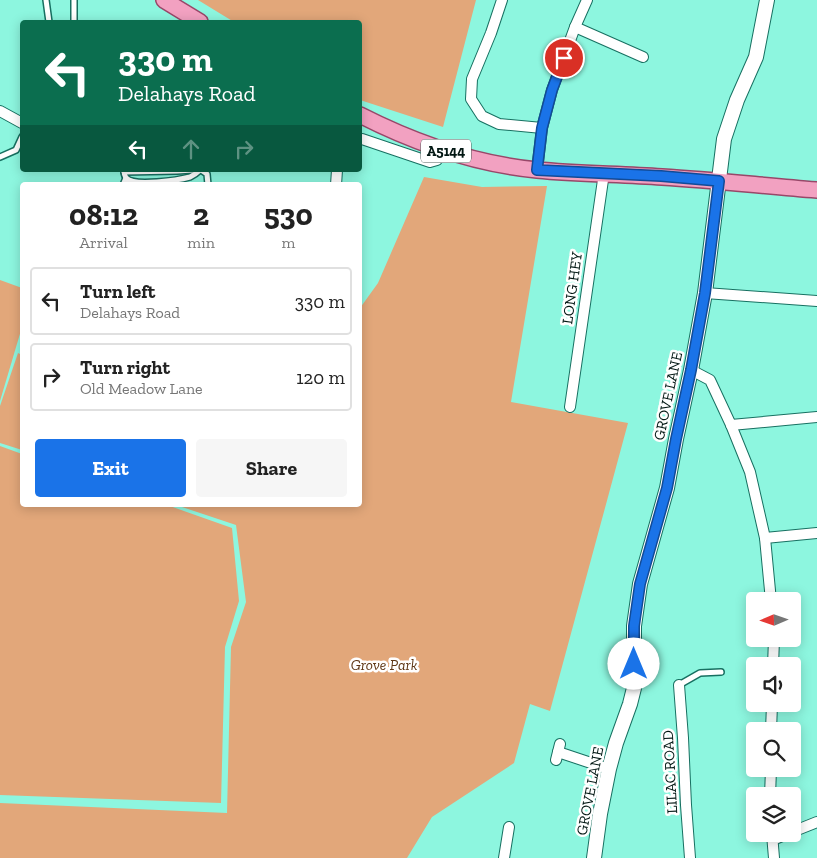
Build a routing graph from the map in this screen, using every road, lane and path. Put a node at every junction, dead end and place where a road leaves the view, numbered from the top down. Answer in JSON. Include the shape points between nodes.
{"nodes":[{"id":1,"x":46,"y":0,"type":"edge"},
{"id":2,"x":74,"y":0,"type":"edge"},
{"id":3,"x":164,"y":0,"type":"edge"},
{"id":4,"x":502,"y":0,"type":"edge"},
{"id":5,"x":587,"y":0,"type":"edge"},
{"id":6,"x":767,"y":0,"type":"edge"},
{"id":7,"x":49,"y":20,"type":"edge"},
{"id":8,"x":74,"y":20,"type":"edge"},
{"id":9,"x":197,"y":20,"type":"edge"},
{"id":10,"x":575,"y":26,"type":"junction"},
{"id":11,"x":643,"y":57,"type":"dead end"},
{"id":12,"x":0,"y":111,"type":"edge"},
{"id":13,"x":362,"y":116,"type":"edge"},
{"id":14,"x":20,"y":122,"type":"edge"},
{"id":15,"x":542,"y":128,"type":"junction"},
{"id":16,"x":362,"y":138,"type":"dead end"},
{"id":17,"x":20,"y":141,"type":"edge"},
{"id":18,"x":443,"y":150,"type":"junction"},
{"id":19,"x":0,"y":157,"type":"edge"},
{"id":20,"x":537,"y":170,"type":"junction"},
{"id":21,"x":150,"y":172,"type":"edge"},
{"id":22,"x":198,"y":172,"type":"edge"},
{"id":23,"x":124,"y":173,"type":"edge"},
{"id":24,"x":604,"y":173,"type":"junction"},
{"id":25,"x":719,"y":181,"type":"junction"},
{"id":26,"x":140,"y":182,"type":"edge"},
{"id":27,"x":140,"y":182,"type":"edge"},
{"id":28,"x":817,"y":190,"type":"edge"},
{"id":29,"x":705,"y":293,"type":"junction"},
{"id":30,"x":817,"y":301,"type":"edge"},
{"id":31,"x":691,"y":370,"type":"junction"},
{"id":32,"x":570,"y":407,"type":"dead end"},
{"id":33,"x":817,"y":417,"type":"edge"},
{"id":34,"x":731,"y":425,"type":"junction"},
{"id":35,"x":817,"y":533,"type":"edge"},
{"id":36,"x":765,"y":538,"type":"junction"},
{"id":37,"x":770,"y":592,"type":"edge"},
{"id":38,"x":721,"y":672,"type":"dead end"},
{"id":39,"x":679,"y":685,"type":"joint"},
{"id":40,"x":558,"y":752,"type":"dead end"},
{"id":41,"x":608,"y":769,"type":"junction"},
{"id":42,"x":817,"y":822,"type":"edge"},
{"id":43,"x":509,"y":827,"type":"dead end"},
{"id":44,"x":801,"y":828,"type":"edge"},
{"id":45,"x":772,"y":842,"type":"edge"},
{"id":46,"x":504,"y":858,"type":"edge"},
{"id":47,"x":594,"y":858,"type":"edge"},
{"id":48,"x":690,"y":858,"type":"edge"},
{"id":49,"x":774,"y":858,"type":"edge"}],
"edges":[{"from":1,"to":7,"type":"lane"},
{"from":2,"to":8,"type":"lane"},
{"from":3,"to":9,"type":"main road"},
{"from":4,"to":15,"type":"street","via":[[472,79],[471,99],[482,116],[499,124]]},
{"from":5,"to":10,"type":"street"},
{"from":6,"to":25,"type":"street","name":"GROVE LANE","via":[[756,57],[724,139]]},
{"from":10,"to":11,"type":"street"},
{"from":10,"to":15,"type":"street"},
{"from":12,"to":14,"type":"street"},
{"from":13,"to":18,"type":"main road","number":"A5144"},
{"from":15,"to":20,"type":"street"},
{"from":16,"to":18,"type":"street","via":[[430,162],[437,160]]},
{"from":17,"to":19,"type":"lane","via":[[16,150]]},
{"from":18,"to":20,"type":"main road","number":"A5144"},
{"from":20,"to":24,"type":"main road","number":"A5144"},
{"from":21,"to":23,"type":"lane"},
{"from":22,"to":26,"type":"lane","via":[[174,180]]},
{"from":23,"to":27,"type":"lane","via":[[131,181]]},
{"from":24,"to":25,"type":"main road","number":"A5144"},
{"from":24,"to":32,"type":"street","name":"LONG HEY"},
{"from":25,"to":28,"type":"main road","number":"A5144"},
{"from":25,"to":29,"type":"street","name":"GROVE LANE"},
{"from":29,"to":30,"type":"street"},
{"from":29,"to":31,"type":"street","name":"GROVE LANE"},
{"from":31,"to":34,"type":"street","via":[[710,380]]},
{"from":31,"to":41,"type":"street","name":"GROVE LANE","via":[[667,488],[640,584],[634,626],[634,688]]},
{"from":33,"to":34,"type":"street"},
{"from":34,"to":36,"type":"street","via":[[750,472]]},
{"from":35,"to":36,"type":"street"},
{"from":36,"to":37,"type":"street"},
{"from":38,"to":39,"type":"lane","via":[[700,672]]},
{"from":39,"to":48,"type":"street","name":"LILAC ROAD"},
{"from":40,"to":41,"type":"street"},
{"from":41,"to":47,"type":"street","name":"GROVE LANE"},
{"from":42,"to":44,"type":"street"},
{"from":43,"to":46,"type":"street"},
{"from":45,"to":49,"type":"street"}]}
